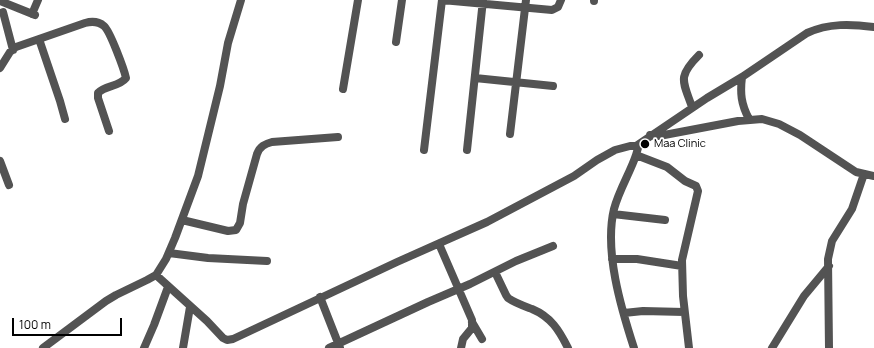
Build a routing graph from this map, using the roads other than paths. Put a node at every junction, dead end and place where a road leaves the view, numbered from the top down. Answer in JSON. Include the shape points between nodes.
{"nodes":[{"id":1,"x":38,"y":0,"type":"edge"},
{"id":2,"x":242,"y":0,"type":"edge"},
{"id":3,"x":358,"y":0,"type":"edge"},
{"id":4,"x":402,"y":0,"type":"edge"},
{"id":5,"x":442,"y":0,"type":"edge"},
{"id":6,"x":561,"y":0,"type":"edge"},
{"id":7,"x":0,"y":1,"type":"edge"},
{"id":8,"x":483,"y":2,"type":"edge"},
{"id":9,"x":525,"y":4,"type":"edge"},
{"id":10,"x":9,"y":5,"type":"junction"},
{"id":11,"x":1,"y":12,"type":"edge"},
{"id":12,"x":874,"y":27,"type":"edge"},
{"id":13,"x":39,"y":39,"type":"junction"},
{"id":14,"x":396,"y":42,"type":"dead end"},
{"id":15,"x":12,"y":50,"type":"junction"},
{"id":16,"x":699,"y":55,"type":"dead end"},
{"id":17,"x":0,"y":68,"type":"edge"},
{"id":18,"x":742,"y":77,"type":"junction"},
{"id":19,"x":475,"y":78,"type":"junction"},
{"id":20,"x":516,"y":82,"type":"junction"},
{"id":21,"x":553,"y":86,"type":"dead end"},
{"id":22,"x":344,"y":89,"type":"dead end"},
{"id":23,"x":692,"y":108,"type":"junction"},
{"id":24,"x":65,"y":119,"type":"dead end"},
{"id":25,"x":749,"y":119,"type":"junction"},
{"id":26,"x":110,"y":131,"type":"dead end"},
{"id":27,"x":510,"y":134,"type":"dead end"},
{"id":28,"x":650,"y":135,"type":"junction"},
{"id":29,"x":338,"y":137,"type":"dead end"},
{"id":30,"x":636,"y":146,"type":"junction"},
{"id":31,"x":424,"y":150,"type":"dead end"},
{"id":32,"x":467,"y":150,"type":"dead end"},
{"id":33,"x":636,"y":155,"type":"junction"},
{"id":34,"x":0,"y":161,"type":"edge"},
{"id":35,"x":871,"y":174,"type":"edge"},
{"id":36,"x":9,"y":185,"type":"dead end"},
{"id":37,"x":613,"y":214,"type":"junction"},
{"id":38,"x":182,"y":220,"type":"junction"},
{"id":39,"x":665,"y":220,"type":"dead end"},
{"id":40,"x":439,"y":244,"type":"junction"},
{"id":41,"x":553,"y":246,"type":"dead end"},
{"id":42,"x":169,"y":253,"type":"junction"},
{"id":43,"x":612,"y":259,"type":"junction"},
{"id":44,"x":267,"y":261,"type":"dead end"},
{"id":45,"x":682,"y":266,"type":"junction"},
{"id":46,"x":829,"y":266,"type":"junction"},
{"id":47,"x":495,"y":272,"type":"junction"},
{"id":48,"x":156,"y":275,"type":"junction"},
{"id":49,"x":168,"y":287,"type":"junction"},
{"id":50,"x":459,"y":289,"type":"junction"},
{"id":51,"x":320,"y":297,"type":"junction"},
{"id":52,"x":190,"y":307,"type":"junction"},
{"id":53,"x":684,"y":312,"type":"junction"},
{"id":54,"x":624,"y":313,"type":"junction"},
{"id":55,"x":472,"y":322,"type":"junction"},
{"id":56,"x":227,"y":340,"type":"junction"},
{"id":57,"x":482,"y":340,"type":"dead end"},
{"id":58,"x":339,"y":346,"type":"edge"},
{"id":59,"x":43,"y":348,"type":"edge"},
{"id":60,"x":144,"y":348,"type":"edge"},
{"id":61,"x":183,"y":348,"type":"edge"},
{"id":62,"x":232,"y":348,"type":"edge"},
{"id":63,"x":329,"y":348,"type":"edge"},
{"id":64,"x":461,"y":348,"type":"edge"},
{"id":65,"x":568,"y":348,"type":"edge"},
{"id":66,"x":634,"y":348,"type":"edge"},
{"id":67,"x":689,"y":348,"type":"edge"},
{"id":68,"x":772,"y":348,"type":"edge"},
{"id":69,"x":829,"y":348,"type":"edge"}],
"edges":[{"from":1,"to":10,"type":"street","via":[[34,14]]},
{"from":2,"to":38,"type":"street","via":[[228,43],[198,176]]},
{"from":3,"to":22,"type":"street"},
{"from":4,"to":14,"type":"street"},
{"from":5,"to":8,"type":"street"},
{"from":5,"to":31,"type":"street"},
{"from":6,"to":9,"type":"street","via":[[554,10]]},
{"from":7,"to":10,"type":"street"},
{"from":8,"to":9,"type":"street"},
{"from":8,"to":19,"type":"street"},
{"from":9,"to":20,"type":"street"},
{"from":10,"to":11,"type":"street"},
{"from":11,"to":15,"type":"street"},
{"from":12,"to":18,"type":"street","via":[[836,25],[816,29]]},
{"from":13,"to":15,"type":"street"},
{"from":13,"to":24,"type":"street"},
{"from":13,"to":26,"type":"street","via":[[90,22],[105,27],[126,78],[123,82],[101,89],[98,93]]},
{"from":15,"to":17,"type":"street"},
{"from":16,"to":23,"type":"street","via":[[687,67],[684,75]]},
{"from":18,"to":23,"type":"street"},
{"from":18,"to":25,"type":"street","via":[[741,99]]},
{"from":19,"to":20,"type":"street"},
{"from":19,"to":32,"type":"street"},
{"from":20,"to":21,"type":"street"},
{"from":20,"to":27,"type":"street"},
{"from":23,"to":28,"type":"street"},
{"from":25,"to":28,"type":"street","via":[[663,136]]},
{"from":25,"to":35,"type":"street","via":[[768,120],[787,128],[848,167],[859,173]]},
{"from":28,"to":30,"type":"street"},
{"from":29,"to":38,"type":"street","via":[[272,142],[260,148],[236,230],[228,231]]},
{"from":30,"to":33,"type":"street"},
{"from":30,"to":40,"type":"street","via":[[615,150],[562,183]]},
{"from":33,"to":37,"type":"street"},
{"from":33,"to":45,"type":"street","via":[[663,165],[696,186],[698,194]]},
{"from":34,"to":36,"type":"street"},
{"from":35,"to":46,"type":"street","via":[[832,241]]},
{"from":37,"to":39,"type":"street"},
{"from":37,"to":43,"type":"street"},
{"from":38,"to":42,"type":"street"},
{"from":40,"to":50,"type":"street"},
{"from":40,"to":51,"type":"street"},
{"from":41,"to":47,"type":"street"},
{"from":42,"to":44,"type":"street"},
{"from":42,"to":48,"type":"street"},
{"from":43,"to":45,"type":"street","via":[[637,259]]},
{"from":43,"to":54,"type":"street"},
{"from":45,"to":53,"type":"street"},
{"from":46,"to":68,"type":"street","via":[[804,296]]},
{"from":46,"to":69,"type":"street"},
{"from":47,"to":50,"type":"street"},
{"from":47,"to":65,"type":"street","via":[[508,298],[548,318],[558,329]]},
{"from":48,"to":49,"type":"street"},
{"from":48,"to":59,"type":"street","via":[[116,295]]},
{"from":49,"to":52,"type":"street"},
{"from":49,"to":60,"type":"street"},
{"from":50,"to":55,"type":"street"},
{"from":50,"to":58,"type":"street"},
{"from":51,"to":56,"type":"street"},
{"from":51,"to":58,"type":"street"},
{"from":52,"to":56,"type":"street"},
{"from":52,"to":61,"type":"street"},
{"from":53,"to":54,"type":"street"},
{"from":53,"to":67,"type":"street"},
{"from":54,"to":66,"type":"street"},
{"from":55,"to":57,"type":"street"},
{"from":55,"to":64,"type":"street"},
{"from":56,"to":62,"type":"street"},
{"from":58,"to":63,"type":"street"}]}
